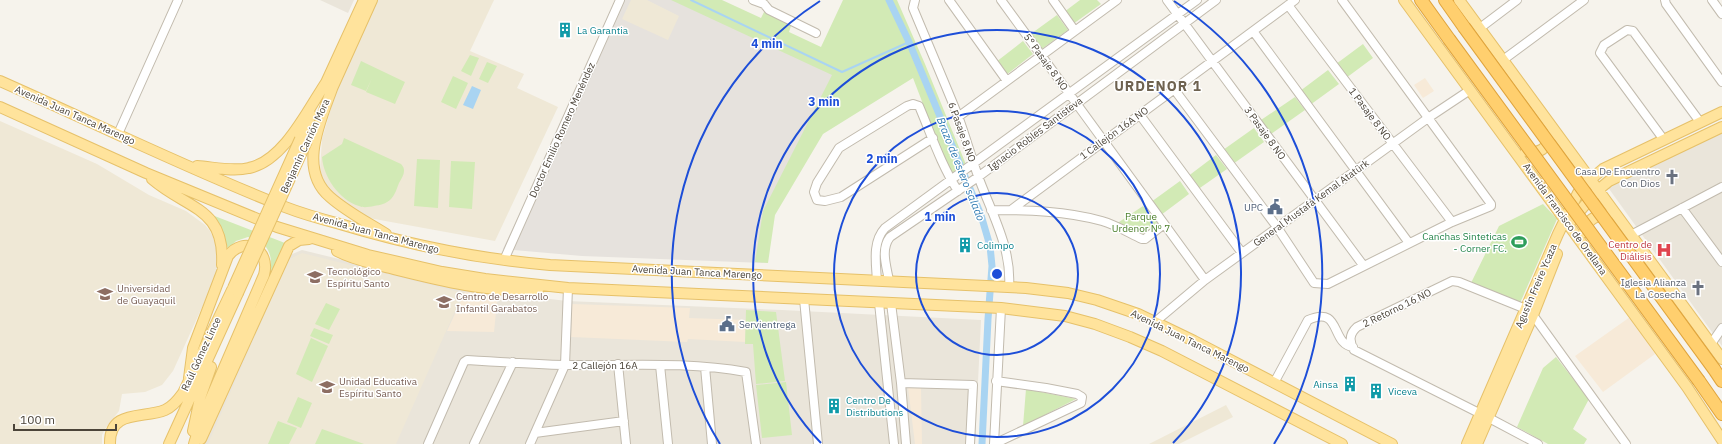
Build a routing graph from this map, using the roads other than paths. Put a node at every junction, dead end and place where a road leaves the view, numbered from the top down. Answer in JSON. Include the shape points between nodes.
{"nodes":[{"id":1,"x":178,"y":0,"type":"edge"},
{"id":2,"x":364,"y":0,"type":"edge"},
{"id":3,"x":372,"y":0,"type":"edge"},
{"id":4,"x":620,"y":0,"type":"edge"},
{"id":5,"x":752,"y":0,"type":"edge"},
{"id":6,"x":949,"y":0,"type":"edge"},
{"id":7,"x":1000,"y":0,"type":"edge"},
{"id":8,"x":1053,"y":0,"type":"edge"},
{"id":9,"x":1167,"y":0,"type":"edge"},
{"id":10,"x":1197,"y":0,"type":"edge"},
{"id":11,"x":1216,"y":0,"type":"edge"},
{"id":12,"x":1342,"y":0,"type":"edge"},
{"id":13,"x":1404,"y":0,"type":"edge"},
{"id":14,"x":1421,"y":0,"type":"edge"},
{"id":15,"x":1445,"y":0,"type":"edge"},
{"id":16,"x":1459,"y":0,"type":"edge"},
{"id":17,"x":1517,"y":0,"type":"edge"},
{"id":18,"x":1584,"y":0,"type":"edge"},
{"id":19,"x":1665,"y":0,"type":"edge"},
{"id":20,"x":1712,"y":0,"type":"edge"},
{"id":21,"x":914,"y":1,"type":"edge"},
{"id":22,"x":765,"y":2,"type":"edge"},
{"id":23,"x":1112,"y":2,"type":"edge"},
{"id":24,"x":1291,"y":2,"type":"edge"},
{"id":25,"x":1178,"y":14,"type":"junction"},
{"id":26,"x":1722,"y":14,"type":"edge"},
{"id":27,"x":1184,"y":22,"type":"junction"},
{"id":28,"x":1480,"y":28,"type":"junction"},
{"id":29,"x":1075,"y":31,"type":"junction"},
{"id":30,"x":1253,"y":31,"type":"junction"},
{"id":31,"x":816,"y":33,"type":"dead end"},
{"id":32,"x":1041,"y":56,"type":"junction"},
{"id":33,"x":1503,"y":60,"type":"junction"},
{"id":34,"x":1212,"y":61,"type":"junction"},
{"id":35,"x":0,"y":81,"type":"edge"},
{"id":36,"x":1007,"y":81,"type":"junction"},
{"id":37,"x":1722,"y":82,"type":"edge"},
{"id":38,"x":330,"y":84,"type":"junction"},
{"id":39,"x":1174,"y":89,"type":"junction"},
{"id":40,"x":1470,"y":90,"type":"junction"},
{"id":41,"x":1069,"y":94,"type":"junction"},
{"id":42,"x":1076,"y":103,"type":"junction"},
{"id":43,"x":0,"y":107,"type":"edge"},
{"id":44,"x":1722,"y":112,"type":"edge"},
{"id":45,"x":1140,"y":115,"type":"junction"},
{"id":46,"x":958,"y":117,"type":"junction"},
{"id":47,"x":1546,"y":117,"type":"junction"},
{"id":48,"x":1428,"y":118,"type":"junction"},
{"id":49,"x":1700,"y":122,"type":"junction"},
{"id":50,"x":1722,"y":127,"type":"edge"},
{"id":51,"x":118,"y":134,"type":"junction"},
{"id":52,"x":932,"y":138,"type":"junction"},
{"id":53,"x":1507,"y":140,"type":"junction"},
{"id":54,"x":1664,"y":140,"type":"junction"},
{"id":55,"x":1104,"y":141,"type":"junction"},
{"id":56,"x":1392,"y":144,"type":"junction"},
{"id":57,"x":185,"y":164,"type":"junction"},
{"id":58,"x":971,"y":167,"type":"junction"},
{"id":59,"x":1356,"y":171,"type":"junction"},
{"id":60,"x":146,"y":173,"type":"junction"},
{"id":61,"x":976,"y":178,"type":"junction"},
{"id":62,"x":1590,"y":179,"type":"junction"},
{"id":63,"x":952,"y":180,"type":"junction"},
{"id":64,"x":1722,"y":187,"type":"edge"},
{"id":65,"x":959,"y":190,"type":"junction"},
{"id":66,"x":1598,"y":190,"type":"junction"},
{"id":67,"x":1315,"y":200,"type":"junction"},
{"id":68,"x":1682,"y":208,"type":"junction"},
{"id":69,"x":991,"y":210,"type":"junction"},
{"id":70,"x":1011,"y":210,"type":"junction"},
{"id":71,"x":1452,"y":222,"type":"junction"},
{"id":72,"x":1567,"y":222,"type":"junction"},
{"id":73,"x":1622,"y":222,"type":"junction"},
{"id":74,"x":1164,"y":224,"type":"junction"},
{"id":75,"x":1278,"y":227,"type":"junction"},
{"id":76,"x":1631,"y":235,"type":"junction"},
{"id":77,"x":316,"y":240,"type":"junction"},
{"id":78,"x":397,"y":240,"type":"junction"},
{"id":79,"x":1409,"y":243,"type":"junction"},
{"id":80,"x":1585,"y":247,"type":"junction"},
{"id":81,"x":1242,"y":253,"type":"junction"},
{"id":82,"x":504,"y":260,"type":"junction"},
{"id":83,"x":1722,"y":262,"type":"edge"},
{"id":84,"x":1363,"y":265,"type":"junction"},
{"id":85,"x":222,"y":269,"type":"junction"},
{"id":86,"x":1205,"y":280,"type":"junction"},
{"id":87,"x":877,"y":281,"type":"junction"},
{"id":88,"x":889,"y":282,"type":"junction"},
{"id":89,"x":1009,"y":287,"type":"junction"},
{"id":90,"x":568,"y":288,"type":"junction"},
{"id":91,"x":235,"y":292,"type":"joint"},
{"id":92,"x":804,"y":299,"type":"junction"},
{"id":93,"x":879,"y":303,"type":"junction"},
{"id":94,"x":891,"y":303,"type":"junction"},
{"id":95,"x":998,"y":308,"type":"junction"},
{"id":96,"x":1530,"y":312,"type":"junction"},
{"id":97,"x":222,"y":319,"type":"junction"},
{"id":98,"x":1155,"y":322,"type":"junction"},
{"id":99,"x":1722,"y":328,"type":"edge"},
{"id":100,"x":196,"y":340,"type":"junction"},
{"id":101,"x":1711,"y":344,"type":"junction"},
{"id":102,"x":1353,"y":347,"type":"junction"},
{"id":103,"x":1722,"y":359,"type":"edge"},
{"id":104,"x":513,"y":362,"type":"junction"},
{"id":105,"x":565,"y":364,"type":"junction"},
{"id":106,"x":618,"y":364,"type":"junction"},
{"id":107,"x":660,"y":365,"type":"junction"},
{"id":108,"x":705,"y":367,"type":"junction"},
{"id":109,"x":190,"y":378,"type":"junction"},
{"id":110,"x":996,"y":381,"type":"junction"},
{"id":111,"x":1722,"y":381,"type":"edge"},
{"id":112,"x":900,"y":383,"type":"junction"},
{"id":113,"x":1274,"y":383,"type":"junction"},
{"id":114,"x":1722,"y":414,"type":"edge"},
{"id":115,"x":1485,"y":416,"type":"junction"},
{"id":116,"x":624,"y":421,"type":"junction"},
{"id":117,"x":535,"y":433,"type":"junction"},
{"id":118,"x":1722,"y":440,"type":"edge"},
{"id":119,"x":110,"y":444,"type":"edge"},
{"id":120,"x":170,"y":444,"type":"edge"},
{"id":121,"x":193,"y":444,"type":"edge"},
{"id":122,"x":199,"y":444,"type":"edge"},
{"id":123,"x":428,"y":444,"type":"edge"},
{"id":124,"x":474,"y":444,"type":"edge"},
{"id":125,"x":530,"y":444,"type":"edge"},
{"id":126,"x":626,"y":444,"type":"edge"},
{"id":127,"x":668,"y":444,"type":"edge"},
{"id":128,"x":712,"y":444,"type":"edge"},
{"id":129,"x":756,"y":444,"type":"edge"},
{"id":130,"x":818,"y":444,"type":"edge"},
{"id":131,"x":894,"y":444,"type":"edge"},
{"id":132,"x":906,"y":444,"type":"edge"},
{"id":133,"x":970,"y":444,"type":"edge"},
{"id":134,"x":1342,"y":444,"type":"edge"},
{"id":135,"x":1392,"y":444,"type":"edge"},
{"id":136,"x":1467,"y":444,"type":"edge"},
{"id":137,"x":1477,"y":444,"type":"edge"},
{"id":138,"x":1538,"y":444,"type":"edge"},
{"id":139,"x":1626,"y":444,"type":"edge"}],
"edges":[{"from":1,"to":51,"type":"street"},
{"from":2,"to":38,"type":"main road","name":"Benjamín Carrión Mora"},
{"from":3,"to":38,"type":"main road","name":"Benjamín Carrión Mora"},
{"from":4,"to":82,"type":"street","name":"Doctor Emilio Romero Menéndez"},
{"from":5,"to":22,"type":"street"},
{"from":6,"to":36,"type":"street"},
{"from":7,"to":32,"type":"street","name":"5° Pasaje 8 NO"},
{"from":8,"to":29,"type":"street"},
{"from":9,"to":25,"type":"street","name":"3 Pasaje 8 NO"},
{"from":10,"to":25,"type":"street","name":"Ignacio Robles Santisteva"},
{"from":11,"to":27,"type":"street","name":"Ignacio Robles Santisteva"},
{"from":12,"to":48,"type":"street"},
{"from":13,"to":40,"type":"main road","name":"Avenida Francisco de Orellana"},
{"from":14,"to":114,"type":"highway","name":"Avenida Francisco de Orellana","bridge":true},
{"from":15,"to":111,"type":"highway","bridge":true},
{"from":16,"to":28,"type":"main road"},
{"from":17,"to":28,"type":"street"},
{"from":18,"to":33,"type":"street"},
{"from":19,"to":37,"type":"street"},
{"from":20,"to":26,"type":"street"},
{"from":21,"to":46,"type":"street","name":"6 Pasaje 8 NO","via":[[913,8]]},
{"from":22,"to":31,"type":"street","via":[[769,10]]},
{"from":23,"to":29,"type":"street"},
{"from":24,"to":30,"type":"street","name":"1 Callejón 16A NO"},
{"from":24,"to":56,"type":"street","name":"1 Pasaje 8 NO"},
{"from":25,"to":27,"type":"street","name":"3 Pasaje 8 NO"},
{"from":25,"to":41,"type":"street","name":"Ignacio Robles Santisteva"},
{"from":27,"to":34,"type":"street","name":"3 Pasaje 8 NO"},
{"from":27,"to":42,"type":"street","name":"Ignacio Robles Santisteva"},
{"from":28,"to":33,"type":"main road"},
{"from":29,"to":32,"type":"street"},
{"from":30,"to":34,"type":"street","name":"1 Callejón 16A NO"},
{"from":30,"to":59,"type":"street"},
{"from":32,"to":36,"type":"street"},
{"from":32,"to":41,"type":"street","name":"5° Pasaje 8 NO"},
{"from":33,"to":47,"type":"main road"},
{"from":34,"to":39,"type":"street","name":"1 Callejón 16A NO"},
{"from":34,"to":67,"type":"street","name":"3 Pasaje 8 NO"},
{"from":35,"to":51,"type":"main road","name":"Avenida Juan Tanca Marengo"},
{"from":36,"to":46,"type":"street"},
{"from":38,"to":57,"type":"main road","via":[[282,147],[262,164],[235,169]]},
{"from":38,"to":78,"type":"main road","via":[[314,152],[317,181],[329,196],[347,211]]},
{"from":38,"to":91,"type":"main road","name":"Benjamín Carrión Mora","bridge":true},
{"from":39,"to":45,"type":"street","name":"1 Callejón 16A NO"},
{"from":39,"to":75,"type":"street"},
{"from":40,"to":48,"type":"street","name":"General Mustafá Kemal Atatürk"},
{"from":40,"to":53,"type":"main road","name":"Avenida Francisco de Orellana"},
{"from":41,"to":42,"type":"street","name":"5° Pasaje 8 NO"},
{"from":41,"to":58,"type":"street","name":"Ignacio Robles Santisteva"},
{"from":42,"to":55,"type":"street","name":"5° Pasaje 8 NO"},
{"from":42,"to":61,"type":"street","name":"Ignacio Robles Santisteva"},
{"from":43,"to":60,"type":"main road"},
{"from":44,"to":49,"type":"main road","name":"Agustín Freire Ycaza"},
{"from":45,"to":55,"type":"street","name":"1 Callejón 16A NO"},
{"from":45,"to":81,"type":"street"},
{"from":46,"to":58,"type":"street","name":"6 Pasaje 8 NO"},
{"from":47,"to":53,"type":"main road","via":[[1550,136],[1543,148],[1529,152]]},
{"from":47,"to":62,"type":"main road"},
{"from":48,"to":56,"type":"street","name":"General Mustafá Kemal Atatürk"},
{"from":48,"to":71,"type":"street","via":[[1491,204]]},
{"from":49,"to":54,"type":"main road","name":"Agustín Freire Ycaza"},
{"from":49,"to":54,"type":"street","via":[[1633,30],[1627,30],[1604,45],[1600,53]]},
{"from":50,"to":66,"type":"main road","name":"Agustín Freire Ycaza","via":[[1609,181]]},
{"from":51,"to":57,"type":"main road","name":"Avenida Juan Tanca Marengo"},
{"from":52,"to":52,"type":"street","via":[[918,106],[906,106],[839,148],[817,183],[814,192],[817,200],[826,202],[841,197]]},
{"from":52,"to":63,"type":"street"},
{"from":53,"to":72,"type":"main road","name":"Avenida Francisco de Orellana"},
{"from":54,"to":62,"type":"main road","name":"Agustín Freire Ycaza","via":[[1603,169]]},
{"from":55,"to":70,"type":"street","name":"1 Callejón 16A NO"},
{"from":55,"to":74,"type":"street","name":"5° Pasaje 8 NO"},
{"from":56,"to":59,"type":"street","name":"General Mustafá Kemal Atatürk"},
{"from":56,"to":71,"type":"street","name":"1 Pasaje 8 NO"},
{"from":57,"to":78,"type":"main road","name":"Avenida Juan Tanca Marengo","via":[[286,207]]},
{"from":58,"to":61,"type":"street","name":"6 Pasaje 8 NO"},
{"from":58,"to":63,"type":"street","name":"Ignacio Robles Santisteva"},
{"from":59,"to":67,"type":"street","name":"General Mustafá Kemal Atatürk"},
{"from":59,"to":79,"type":"street"},
{"from":60,"to":77,"type":"main road","via":[[277,227]]},
{"from":60,"to":85,"type":"main road","via":[[163,188],[198,209],[216,227],[221,241]]},
{"from":61,"to":65,"type":"street","name":"Ignacio Robles Santisteva"},
{"from":61,"to":69,"type":"street","name":"6 Pasaje 8 NO"},
{"from":62,"to":66,"type":"main road"},
{"from":62,"to":72,"type":"main road","name":"Agustín Freire Ycaza","via":[[1578,194]]},
{"from":63,"to":65,"type":"street"},
{"from":63,"to":87,"type":"street","name":"Ignacio Robles Santisteva","via":[[882,232],[876,246]]},
{"from":64,"to":68,"type":"street"},
{"from":65,"to":88,"type":"street","name":"Ignacio Robles Santisteva","via":[[890,237],[884,252]]},
{"from":66,"to":72,"type":"main road","name":"Agustín Freire Ycaza"},
{"from":66,"to":73,"type":"main road"},
{"from":67,"to":75,"type":"street","name":"General Mustafá Kemal Atatürk"},
{"from":67,"to":84,"type":"street","name":"3 Pasaje 8 NO"},
{"from":68,"to":76,"type":"street"},
{"from":68,"to":83,"type":"street"},
{"from":69,"to":70,"type":"street"},
{"from":69,"to":89,"type":"street","name":"6 Pasaje 8 NO","via":[[1008,258]]},
{"from":70,"to":74,"type":"street","via":[[1078,216],[1104,222],[1142,239]]},
{"from":71,"to":79,"type":"street"},
{"from":72,"to":80,"type":"main road","name":"Avenida Francisco de Orellana"},
{"from":72,"to":96,"type":"main road","name":"Agustín Freire Ycaza"},
{"from":73,"to":76,"type":"main road"},
{"from":73,"to":80,"type":"main road","via":[[1606,215],[1592,218],[1584,230]]},
{"from":74,"to":86,"type":"street","name":"5° Pasaje 8 NO"},
{"from":75,"to":81,"type":"street","name":"General Mustafá Kemal Atatürk"},
{"from":75,"to":84,"type":"street","via":[[1314,283],[1328,284]]},
{"from":76,"to":101,"type":"main road"},
{"from":77,"to":90,"type":"main road","via":[[442,272]]},
{"from":77,"to":122,"type":"main road","via":[[299,240],[288,246]]},
{"from":78,"to":82,"type":"main road","name":"Avenida Juan Tanca Marengo"},
{"from":79,"to":84,"type":"street"},
{"from":80,"to":118,"type":"main road","name":"Avenida Francisco de Orellana","via":[[1687,387]]},
{"from":81,"to":86,"type":"street","name":"General Mustafá Kemal Atatürk"},
{"from":82,"to":87,"type":"main road","name":"Avenida Juan Tanca Marengo"},
{"from":85,"to":100,"type":"main road"},
{"from":85,"to":121,"type":"main road","via":[[232,251],[242,246],[255,248],[265,260],[264,275]]},
{"from":86,"to":98,"type":"street","name":"General Mustafá Kemal Atatürk"},
{"from":87,"to":88,"type":"main road","name":"Avenida Juan Tanca Marengo"},
{"from":88,"to":89,"type":"main road","name":"Avenida Juan Tanca Marengo"},
{"from":89,"to":98,"type":"main road","name":"Avenida Juan Tanca Marengo","via":[[1048,290],[1097,300]]},
{"from":90,"to":92,"type":"main road"},
{"from":90,"to":105,"type":"street"},
{"from":91,"to":97,"type":"main road","name":"Raúl Gómez Lince"},
{"from":92,"to":93,"type":"main road"},
{"from":92,"to":130,"type":"street"},
{"from":93,"to":94,"type":"main road"},
{"from":93,"to":131,"type":"street"},
{"from":94,"to":95,"type":"main road"},
{"from":94,"to":112,"type":"street"},
{"from":95,"to":110,"type":"street"},
{"from":95,"to":134,"type":"main road","via":[[1065,316],[1130,337]]},
{"from":96,"to":102,"type":"street","name":"2 Retorno 16 NO","via":[[1452,281],[1357,327],[1350,336]]},
{"from":96,"to":115,"type":"main road","name":"Agustín Freire Ycaza"},
{"from":96,"to":139,"type":"street"},
{"from":97,"to":100,"type":"main road"},
{"from":97,"to":109,"type":"main road","name":"Raúl Gómez Lince"},
{"from":97,"to":120,"type":"main road","name":"Raúl Gómez Lince"},
{"from":97,"to":121,"type":"main road","via":[[198,404]]},
{"from":98,"to":113,"type":"main road","name":"Avenida Juan Tanca Marengo"},
{"from":99,"to":101,"type":"street"},
{"from":100,"to":109,"type":"main road"},
{"from":101,"to":103,"type":"main road"},
{"from":102,"to":113,"type":"street","via":[[1343,343],[1332,320],[1316,317],[1308,320]]},
{"from":102,"to":115,"type":"street","via":[[1354,350]]},
{"from":104,"to":105,"type":"street","name":"2 Callejón 16A"},
{"from":104,"to":123,"type":"street","name":"2 Callejón 16A","via":[[464,362]]},
{"from":104,"to":124,"type":"street"},
{"from":105,"to":106,"type":"street","name":"2 Callejón 16A"},
{"from":105,"to":117,"type":"street"},
{"from":106,"to":107,"type":"street","name":"2 Callejón 16A"},
{"from":106,"to":116,"type":"street"},
{"from":107,"to":108,"type":"street","name":"2 Callejón 16A"},
{"from":107,"to":127,"type":"street"},
{"from":108,"to":128,"type":"street"},
{"from":108,"to":129,"type":"street","name":"2 Callejón 16A","via":[[744,371],[747,374]]},
{"from":109,"to":119,"type":"main road","name":"Raúl Gómez Lince","via":[[183,393],[166,410],[126,417],[118,422],[110,435]]},
{"from":110,"to":110,"type":"street","via":[[994,444],[1081,402],[1082,398],[1078,394]]},
{"from":112,"to":132,"type":"street"},
{"from":112,"to":133,"type":"street","via":[[973,385]]},
{"from":113,"to":135,"type":"main road","name":"Avenida Juan Tanca Marengo"},
{"from":115,"to":136,"type":"main road","name":"Agustín Freire Ycaza"},
{"from":115,"to":137,"type":"main road","name":"Agustín Freire Ycaza"},
{"from":115,"to":138,"type":"street"},
{"from":116,"to":117,"type":"street"},
{"from":116,"to":126,"type":"street"},
{"from":117,"to":125,"type":"street"}]}
